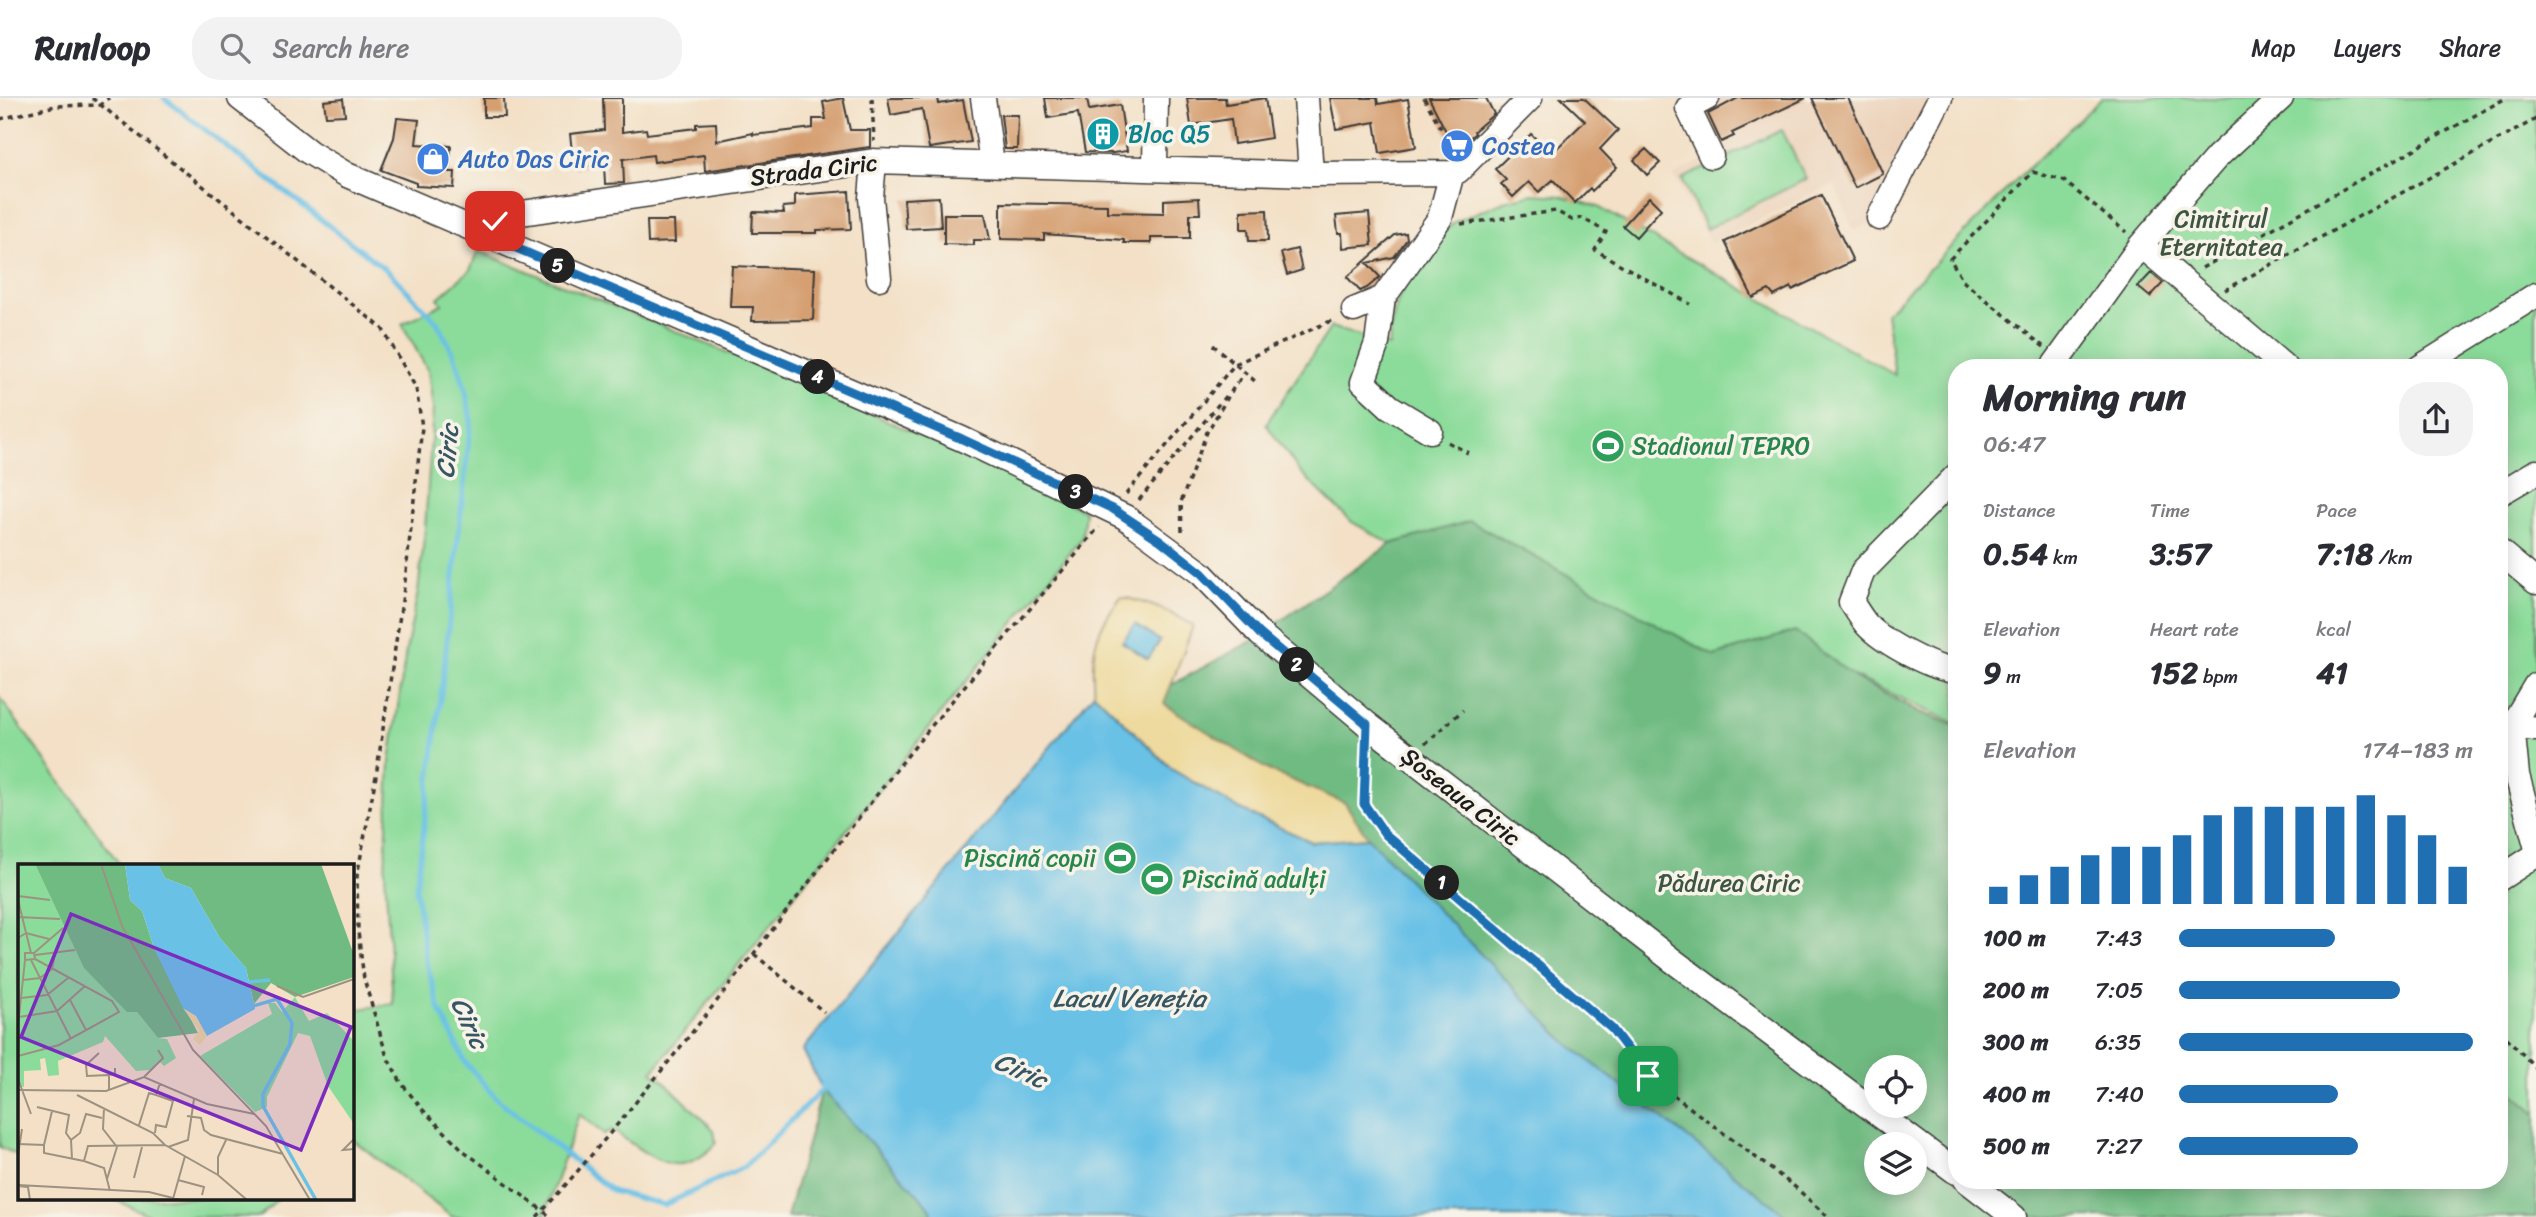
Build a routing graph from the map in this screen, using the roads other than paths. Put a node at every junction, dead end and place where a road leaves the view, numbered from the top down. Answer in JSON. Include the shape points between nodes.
{"nodes":[{"id":1,"x":240,"y":98,"type":"edge"},
{"id":2,"x":983,"y":98,"type":"edge"},
{"id":3,"x":1156,"y":98,"type":"edge"},
{"id":4,"x":1306,"y":98,"type":"edge"},
{"id":5,"x":1530,"y":98,"type":"edge"},
{"id":6,"x":1940,"y":98,"type":"edge"},
{"id":7,"x":2281,"y":98,"type":"edge"},
{"id":8,"x":1692,"y":101,"type":"edge"},
{"id":9,"x":1711,"y":156,"type":"dead end"},
{"id":10,"x":874,"y":160,"type":"junction"},
{"id":11,"x":992,"y":164,"type":"junction"},
{"id":12,"x":1155,"y":167,"type":"junction"},
{"id":13,"x":1457,"y":170,"type":"junction"},
{"id":14,"x":1311,"y":174,"type":"junction"},
{"id":15,"x":1879,"y":218,"type":"dead end"},
{"id":16,"x":481,"y":233,"type":"junction"},
{"id":17,"x":2141,"y":245,"type":"junction"},
{"id":18,"x":880,"y":278,"type":"dead end"},
{"id":19,"x":2536,"y":295,"type":"edge"},
{"id":20,"x":1383,"y":298,"type":"junction"},
{"id":21,"x":1354,"y":310,"type":"road end"},
{"id":22,"x":2064,"y":359,"type":"edge"},
{"id":23,"x":2275,"y":359,"type":"edge"},
{"id":24,"x":2433,"y":359,"type":"edge"},
{"id":25,"x":1430,"y":431,"type":"dead end"},
{"id":26,"x":2536,"y":472,"type":"edge"},
{"id":27,"x":1948,"y":484,"type":"edge"},
{"id":28,"x":2508,"y":489,"type":"edge"},
{"id":29,"x":2508,"y":559,"type":"edge"},
{"id":30,"x":2536,"y":582,"type":"edge"},
{"id":31,"x":1948,"y":670,"type":"edge"},
{"id":32,"x":2536,"y":685,"type":"edge"},
{"id":33,"x":2516,"y":726,"type":"edge"},
{"id":34,"x":2536,"y":845,"type":"edge"},
{"id":35,"x":2536,"y":855,"type":"edge"},
{"id":36,"x":2508,"y":873,"type":"edge"},
{"id":37,"x":1948,"y":1166,"type":"edge"},
{"id":38,"x":1978,"y":1189,"type":"edge"},
{"id":39,"x":2014,"y":1217,"type":"edge"}],
"edges":[{"from":1,"to":16,"type":"street","name":"Șoseaua Ciric","via":[[309,152],[347,175]]},
{"from":2,"to":11,"type":"street"},
{"from":3,"to":12,"type":"street"},
{"from":4,"to":14,"type":"street"},
{"from":5,"to":13,"type":"street"},
{"from":6,"to":15,"type":"street"},
{"from":7,"to":17,"type":"street","via":[[2217,157]]},
{"from":8,"to":9,"type":"street"},
{"from":10,"to":11,"type":"street","name":"Strada Ciric"},
{"from":10,"to":16,"type":"street","name":"Strada Ciric","via":[[515,214],[495,221]]},
{"from":10,"to":18,"type":"street","via":[[871,198]]},
{"from":11,"to":12,"type":"street","name":"Strada Ciric"},
{"from":12,"to":14,"type":"street","name":"Strada Ciric"},
{"from":13,"to":14,"type":"street","name":"Strada Ciric"},
{"from":13,"to":20,"type":"street","via":[[1440,218]]},
{"from":16,"to":37,"type":"street","name":"Șoseaua Ciric","via":[[962,439],[1187,562],[1260,634],[1367,724]]},
{"from":17,"to":22,"type":"street"},
{"from":17,"to":23,"type":"street"},
{"from":19,"to":24,"type":"street"},
{"from":20,"to":21,"type":"street"},
{"from":20,"to":25,"type":"street","via":[[1377,343],[1363,382],[1390,407]]},
{"from":26,"to":28,"type":"street"},
{"from":27,"to":31,"type":"street","via":[[1863,571],[1851,601],[1868,626]]},
{"from":29,"to":30,"type":"street"},
{"from":32,"to":33,"type":"street"},
{"from":33,"to":34,"type":"street","via":[[2517,775]]},
{"from":35,"to":36,"type":"street"},
{"from":38,"to":39,"type":"street"}]}
